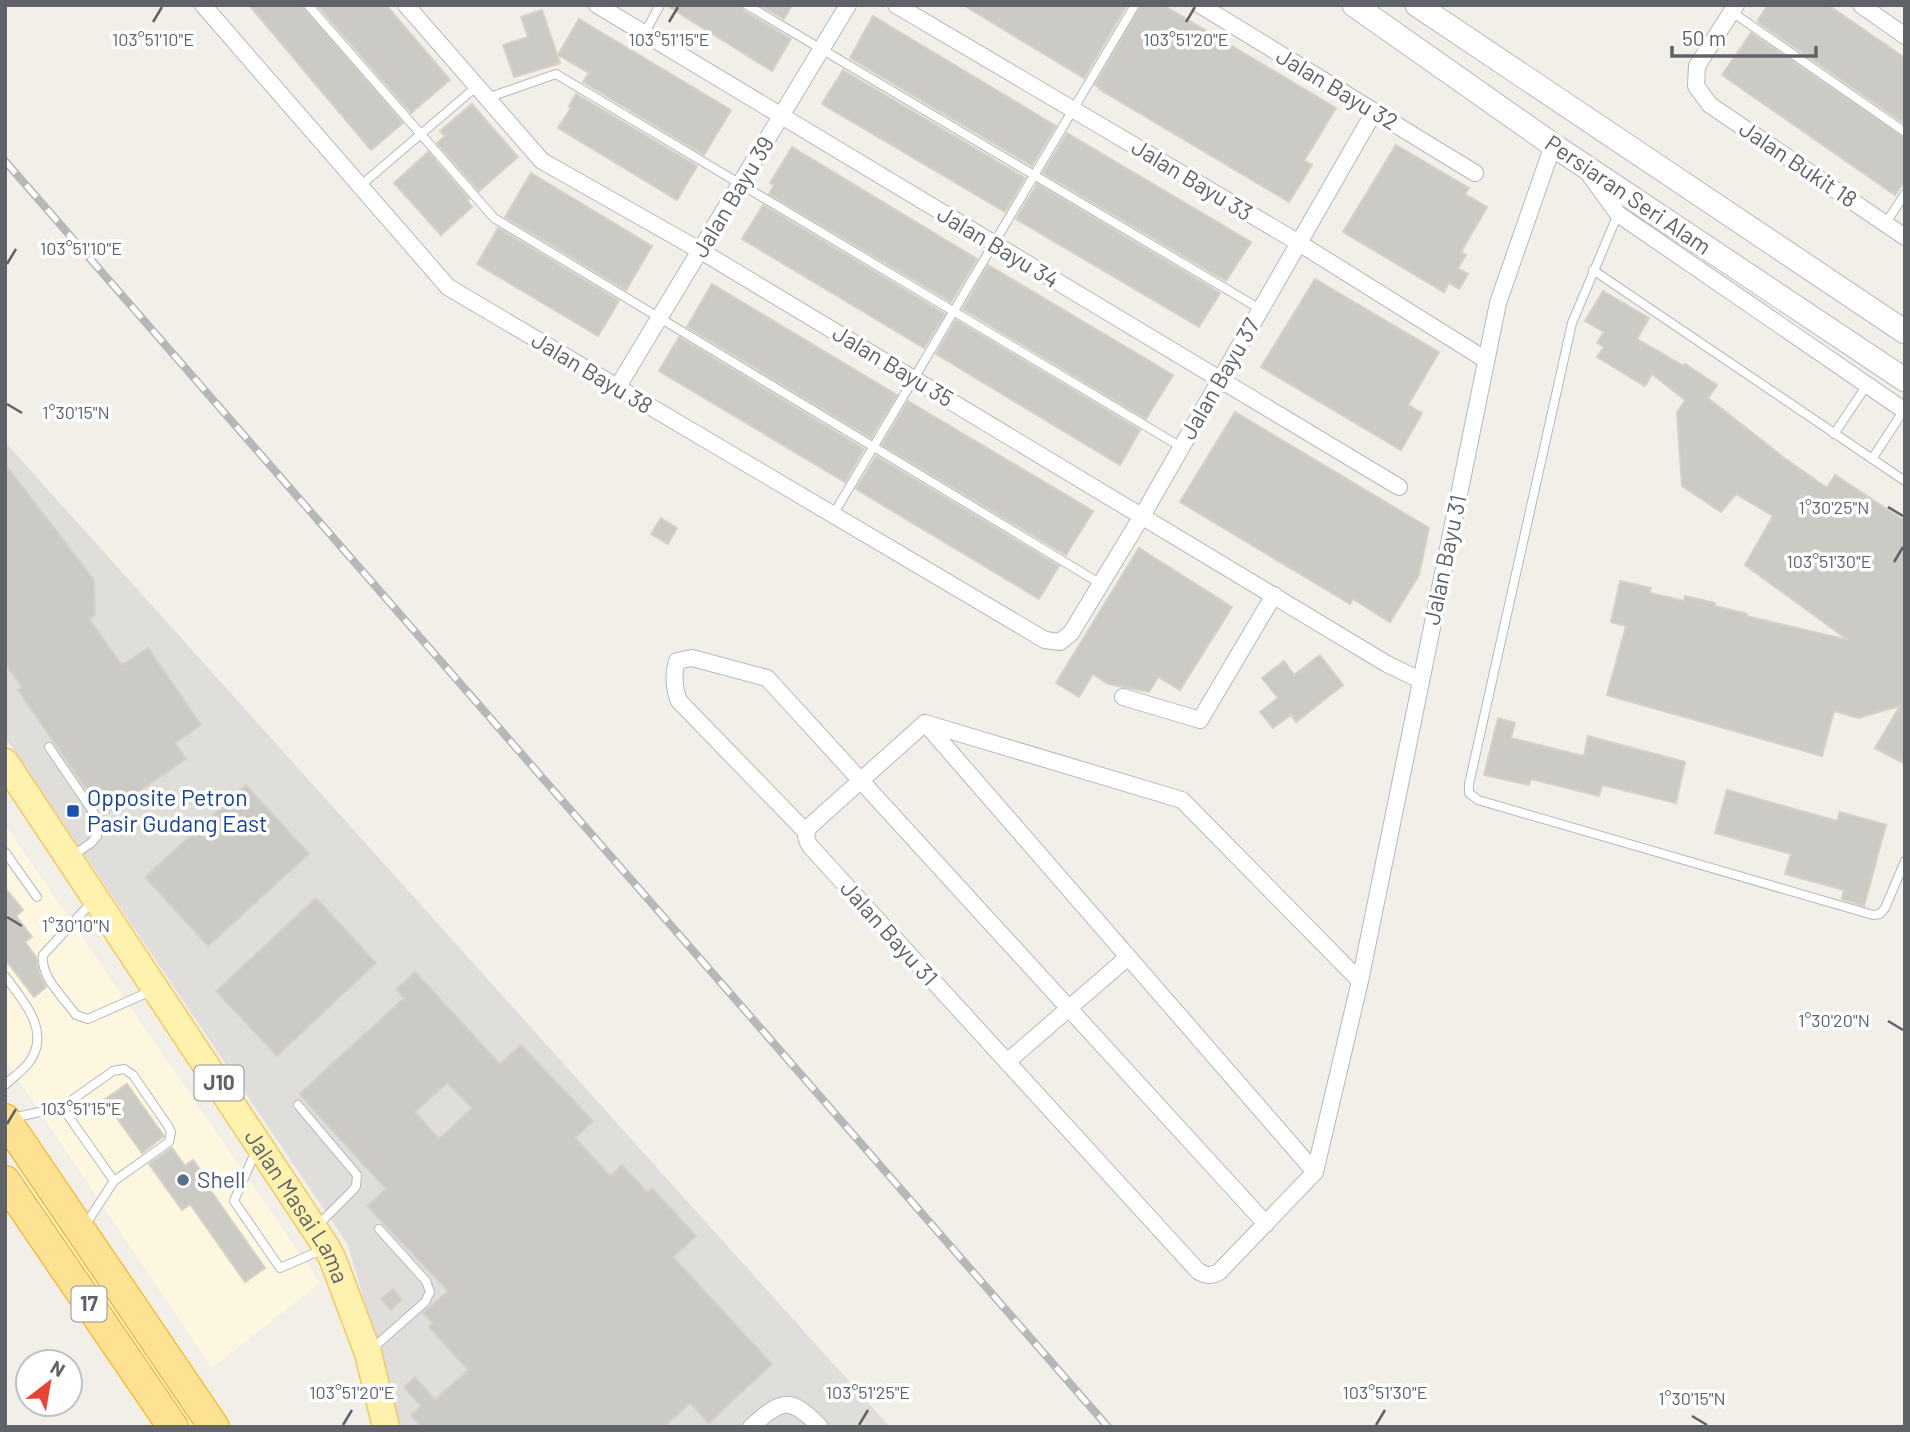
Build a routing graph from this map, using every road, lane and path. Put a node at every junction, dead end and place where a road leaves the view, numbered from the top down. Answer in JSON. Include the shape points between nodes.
{"nodes":[{"id":1,"x":203,"y":5,"type":"edge"},
{"id":2,"x":308,"y":5,"type":"edge"},
{"id":3,"x":406,"y":5,"type":"edge"},
{"id":4,"x":597,"y":5,"type":"edge"},
{"id":5,"x":660,"y":5,"type":"edge"},
{"id":6,"x":747,"y":5,"type":"edge"},
{"id":7,"x":848,"y":5,"type":"edge"},
{"id":8,"x":896,"y":5,"type":"edge"},
{"id":9,"x":1135,"y":5,"type":"edge"},
{"id":10,"x":1199,"y":5,"type":"edge"},
{"id":11,"x":1353,"y":5,"type":"edge"},
{"id":12,"x":1418,"y":5,"type":"edge"},
{"id":13,"x":1861,"y":5,"type":"edge"},
{"id":14,"x":1734,"y":9,"type":"edge"},
{"id":15,"x":644,"y":34,"type":"junction"},
{"id":16,"x":1905,"y":36,"type":"edge"},
{"id":17,"x":821,"y":49,"type":"junction"},
{"id":18,"x":482,"y":92,"type":"junction"},
{"id":19,"x":1073,"y":110,"type":"junction"},
{"id":20,"x":1374,"y":112,"type":"junction"},
{"id":21,"x":781,"y":116,"type":"junction"},
{"id":22,"x":1905,"y":132,"type":"edge"},
{"id":23,"x":421,"y":135,"type":"junction"},
{"id":24,"x":1553,"y":145,"type":"junction"},
{"id":25,"x":1583,"y":165,"type":"junction"},
{"id":26,"x":1475,"y":173,"type":"dead end"},
{"id":27,"x":1034,"y":176,"type":"junction"},
{"id":28,"x":741,"y":184,"type":"junction"},
{"id":29,"x":360,"y":186,"type":"junction"},
{"id":30,"x":1905,"y":194,"type":"edge"},
{"id":31,"x":1618,"y":214,"type":"junction"},
{"id":32,"x":1885,"y":224,"type":"junction"},
{"id":33,"x":1905,"y":237,"type":"edge"},
{"id":34,"x":1299,"y":243,"type":"junction"},
{"id":35,"x":994,"y":244,"type":"junction"},
{"id":36,"x":701,"y":251,"type":"junction"},
{"id":37,"x":1593,"y":270,"type":"junction"},
{"id":38,"x":1260,"y":309,"type":"junction"},
{"id":39,"x":954,"y":311,"type":"junction"},
{"id":40,"x":659,"y":319,"type":"junction"},
{"id":41,"x":1905,"y":332,"type":"edge"},
{"id":42,"x":1486,"y":360,"type":"junction"},
{"id":43,"x":914,"y":379,"type":"junction"},
{"id":44,"x":1219,"y":380,"type":"junction"},
{"id":45,"x":1905,"y":380,"type":"edge"},
{"id":46,"x":1867,"y":385,"type":"junction"},
{"id":47,"x":617,"y":387,"type":"junction"},
{"id":48,"x":1905,"y":410,"type":"edge"},
{"id":49,"x":1834,"y":433,"type":"junction"},
{"id":50,"x":1181,"y":447,"type":"junction"},
{"id":51,"x":873,"y":449,"type":"junction"},
{"id":52,"x":1872,"y":459,"type":"junction"},
{"id":53,"x":1905,"y":481,"type":"edge"},
{"id":54,"x":1399,"y":487,"type":"dead end"},
{"id":55,"x":833,"y":515,"type":"junction"},
{"id":56,"x":1142,"y":516,"type":"junction"},
{"id":57,"x":1101,"y":584,"type":"junction"},
{"id":58,"x":1274,"y":595,"type":"junction"},
{"id":59,"x":1060,"y":642,"type":"joint"},
{"id":60,"x":1420,"y":680,"type":"junction"},
{"id":61,"x":1123,"y":697,"type":"dead end"},
{"id":62,"x":925,"y":723,"type":"junction"},
{"id":63,"x":49,"y":747,"type":"dead end"},
{"id":64,"x":5,"y":762,"type":"edge"},
{"id":65,"x":860,"y":781,"type":"junction"},
{"id":66,"x":806,"y":832,"type":"junction"},
{"id":67,"x":5,"y":852,"type":"edge"},
{"id":68,"x":70,"y":858,"type":"junction"},
{"id":69,"x":1905,"y":861,"type":"edge"},
{"id":70,"x":37,"y":897,"type":"dead end"},
{"id":71,"x":96,"y":897,"type":"junction"},
{"id":72,"x":1128,"y":957,"type":"junction"},
{"id":73,"x":5,"y":976,"type":"edge"},
{"id":74,"x":1360,"y":981,"type":"junction"},
{"id":75,"x":157,"y":989,"type":"junction"},
{"id":76,"x":1070,"y":1010,"type":"junction"},
{"id":77,"x":1007,"y":1062,"type":"junction"},
{"id":78,"x":5,"y":1085,"type":"edge"},
{"id":79,"x":298,"y":1105,"type":"dead end"},
{"id":80,"x":62,"y":1107,"type":"junction"},
{"id":81,"x":5,"y":1119,"type":"edge"},
{"id":82,"x":259,"y":1144,"type":"junction"},
{"id":83,"x":1315,"y":1172,"type":"junction"},
{"id":84,"x":5,"y":1181,"type":"edge"},
{"id":85,"x":114,"y":1181,"type":"junction"},
{"id":86,"x":1265,"y":1224,"type":"junction"},
{"id":87,"x":379,"y":1229,"type":"dead end"},
{"id":88,"x":81,"y":1231,"type":"junction"},
{"id":89,"x":321,"y":1238,"type":"junction"},
{"id":90,"x":368,"y":1353,"type":"junction"},
{"id":91,"x":173,"y":1427,"type":"edge"},
{"id":92,"x":214,"y":1427,"type":"edge"},
{"id":93,"x":386,"y":1427,"type":"edge"},
{"id":94,"x":751,"y":1427,"type":"edge"},
{"id":95,"x":820,"y":1427,"type":"edge"}],
"edges":[{"from":1,"to":29,"type":"street","name":"Jalan Bayu 38"},
{"from":2,"to":23,"type":"lane"},
{"from":3,"to":18,"type":"street","name":"Jalan Bayu 35"},
{"from":4,"to":15,"type":"street","name":"Jalan Bayu 34"},
{"from":5,"to":15,"type":"lane"},
{"from":6,"to":17,"type":"lane"},
{"from":7,"to":17,"type":"street","name":"Jalan Bayu 39"},
{"from":8,"to":19,"type":"street","name":"Jalan Bayu 33"},
{"from":9,"to":19,"type":"lane"},
{"from":10,"to":20,"type":"street","name":"Jalan Bayu 32"},
{"from":11,"to":24,"type":"main road","name":"Persiaran Seri Alam"},
{"from":12,"to":41,"type":"main road","name":"Persiaran Seri Alam"},
{"from":13,"to":16,"type":"street"},
{"from":14,"to":22,"type":"lane"},
{"from":14,"to":32,"type":"street","name":"Jalan Bukit 18","via":[[1697,66],[1696,86],[1710,105]]},
{"from":15,"to":21,"type":"street","name":"Jalan Bayu 34"},
{"from":17,"to":21,"type":"street","name":"Jalan Bayu 39"},
{"from":17,"to":27,"type":"lane"},
{"from":18,"to":23,"type":"lane"},
{"from":18,"to":28,"type":"lane","via":[[556,74]]},
{"from":18,"to":36,"type":"street","name":"Jalan Bayu 35","via":[[542,161]]},
{"from":19,"to":27,"type":"lane"},
{"from":19,"to":34,"type":"street","name":"Jalan Bayu 33"},
{"from":20,"to":26,"type":"street","name":"Jalan Bayu 32"},
{"from":20,"to":34,"type":"street","name":"Jalan Bayu 37"},
{"from":21,"to":28,"type":"street","name":"Jalan Bayu 39"},
{"from":21,"to":35,"type":"street","name":"Jalan Bayu 34"},
{"from":23,"to":29,"type":"lane"},
{"from":23,"to":40,"type":"lane","via":[[494,218]]},
{"from":24,"to":25,"type":"main road","name":"Persiaran Seri Alam"},
{"from":24,"to":42,"type":"street","name":"Jalan Bayu 31","via":[[1498,303]]},
{"from":25,"to":31,"type":"street"},
{"from":25,"to":45,"type":"main road","name":"Persiaran Seri Alam"},
{"from":27,"to":35,"type":"lane"},
{"from":27,"to":38,"type":"lane"},
{"from":28,"to":36,"type":"street","name":"Jalan Bayu 39"},
{"from":28,"to":39,"type":"lane"},
{"from":29,"to":47,"type":"street","name":"Jalan Bayu 38","via":[[448,287]]},
{"from":30,"to":32,"type":"lane"},
{"from":31,"to":37,"type":"lane"},
{"from":31,"to":46,"type":"street"},
{"from":32,"to":33,"type":"street","name":"Jalan Bukit 18"},
{"from":34,"to":38,"type":"street","name":"Jalan Bayu 37"},
{"from":34,"to":42,"type":"street","name":"Jalan Bayu 33"},
{"from":35,"to":39,"type":"lane"},
{"from":35,"to":44,"type":"street","name":"Jalan Bayu 34"},
{"from":36,"to":40,"type":"street","name":"Jalan Bayu 39"},
{"from":36,"to":43,"type":"street","name":"Jalan Bayu 35"},
{"from":37,"to":49,"type":"lane"},
{"from":37,"to":69,"type":"lane","via":[[1572,323],[1469,793],[1478,800],[1873,915],[1885,908]]},
{"from":38,"to":44,"type":"street","name":"Jalan Bayu 37"},
{"from":39,"to":43,"type":"lane"},
{"from":39,"to":50,"type":"lane"},
{"from":40,"to":47,"type":"street","name":"Jalan Bayu 39"},
{"from":40,"to":51,"type":"lane"},
{"from":42,"to":60,"type":"street","name":"Jalan Bayu 31"},
{"from":43,"to":51,"type":"lane"},
{"from":43,"to":56,"type":"street","name":"Jalan Bayu 35"},
{"from":44,"to":50,"type":"street","name":"Jalan Bayu 37"},
{"from":44,"to":54,"type":"street","name":"Jalan Bayu 34"},
{"from":46,"to":48,"type":"street"},
{"from":46,"to":49,"type":"lane"},
{"from":47,"to":55,"type":"street","name":"Jalan Bayu 38"},
{"from":48,"to":52,"type":"lane"},
{"from":49,"to":52,"type":"lane"},
{"from":50,"to":56,"type":"street","name":"Jalan Bayu 37"},
{"from":51,"to":55,"type":"lane"},
{"from":51,"to":57,"type":"lane"},
{"from":52,"to":53,"type":"lane"},
{"from":55,"to":59,"type":"street","name":"Jalan Bayu 38","via":[[1045,640]]},
{"from":56,"to":57,"type":"street","name":"Jalan Bayu 37"},
{"from":56,"to":58,"type":"street","name":"Jalan Bayu 35"},
{"from":57,"to":59,"type":"street","name":"Jalan Bayu 37","via":[[1071,633]]},
{"from":58,"to":60,"type":"street","name":"Jalan Bayu 35"},
{"from":58,"to":61,"type":"street","via":[[1200,720]]},
{"from":60,"to":74,"type":"street","name":"Jalan Bayu 31"},
{"from":62,"to":65,"type":"street"},
{"from":62,"to":72,"type":"street"},
{"from":62,"to":74,"type":"street","via":[[1182,800]]},
{"from":63,"to":68,"type":"lane","via":[[96,816],[97,836]]},
{"from":64,"to":68,"type":"main road","name":"Jalan Masai Lama","number":"J10"},
{"from":65,"to":66,"type":"street"},
{"from":65,"to":66,"type":"street","name":"Jalan Bayu 31","via":[[767,678],[692,658],[677,661],[679,701]]},
{"from":65,"to":76,"type":"street"},
{"from":66,"to":77,"type":"street","name":"Jalan Bayu 31","via":[[810,846]]},
{"from":67,"to":70,"type":"lane"},
{"from":68,"to":71,"type":"main road","name":"Jalan Masai Lama","number":"J10"},
{"from":71,"to":75,"type":"main road","name":"Jalan Masai Lama","number":"J10"},
{"from":71,"to":75,"type":"lane","via":[[43,955],[45,973],[82,1018]]},
{"from":72,"to":76,"type":"street"},
{"from":72,"to":83,"type":"street"},
{"from":73,"to":78,"type":"lane","via":[[38,1028],[29,1063]]},
{"from":74,"to":83,"type":"street","name":"Jalan Bayu 31"},
{"from":75,"to":82,"type":"main road","name":"Jalan Masai Lama","number":"J10"},
{"from":76,"to":77,"type":"street"},
{"from":76,"to":86,"type":"street"},
{"from":77,"to":86,"type":"street","name":"Jalan Bayu 31","via":[[1198,1271],[1205,1275],[1219,1272]]},
{"from":79,"to":89,"type":"lane","via":[[357,1175],[356,1186]]},
{"from":80,"to":81,"type":"lane"},
{"from":80,"to":85,"type":"lane"},
{"from":80,"to":85,"type":"lane","via":[[124,1069],[169,1126],[171,1137],[165,1146]]},
{"from":81,"to":88,"type":"highway","number":"17"},
{"from":82,"to":89,"type":"main road","name":"Jalan Masai Lama","number":"J10"},
{"from":82,"to":89,"type":"lane","via":[[234,1201],[280,1268]]},
{"from":83,"to":86,"type":"street","name":"Jalan Bayu 31"},
{"from":84,"to":91,"type":"highway","number":"17"},
{"from":85,"to":88,"type":"lane"},
{"from":87,"to":90,"type":"lane","via":[[426,1281],[430,1292],[425,1302]]},
{"from":88,"to":92,"type":"highway","number":"17"},
{"from":89,"to":90,"type":"main road","name":"Jalan Masai Lama","number":"J10"},
{"from":90,"to":93,"type":"main road","name":"Jalan Masai Lama","number":"J10"},
{"from":94,"to":95,"type":"street","via":[[771,1409],[786,1404],[802,1408]]}]}
